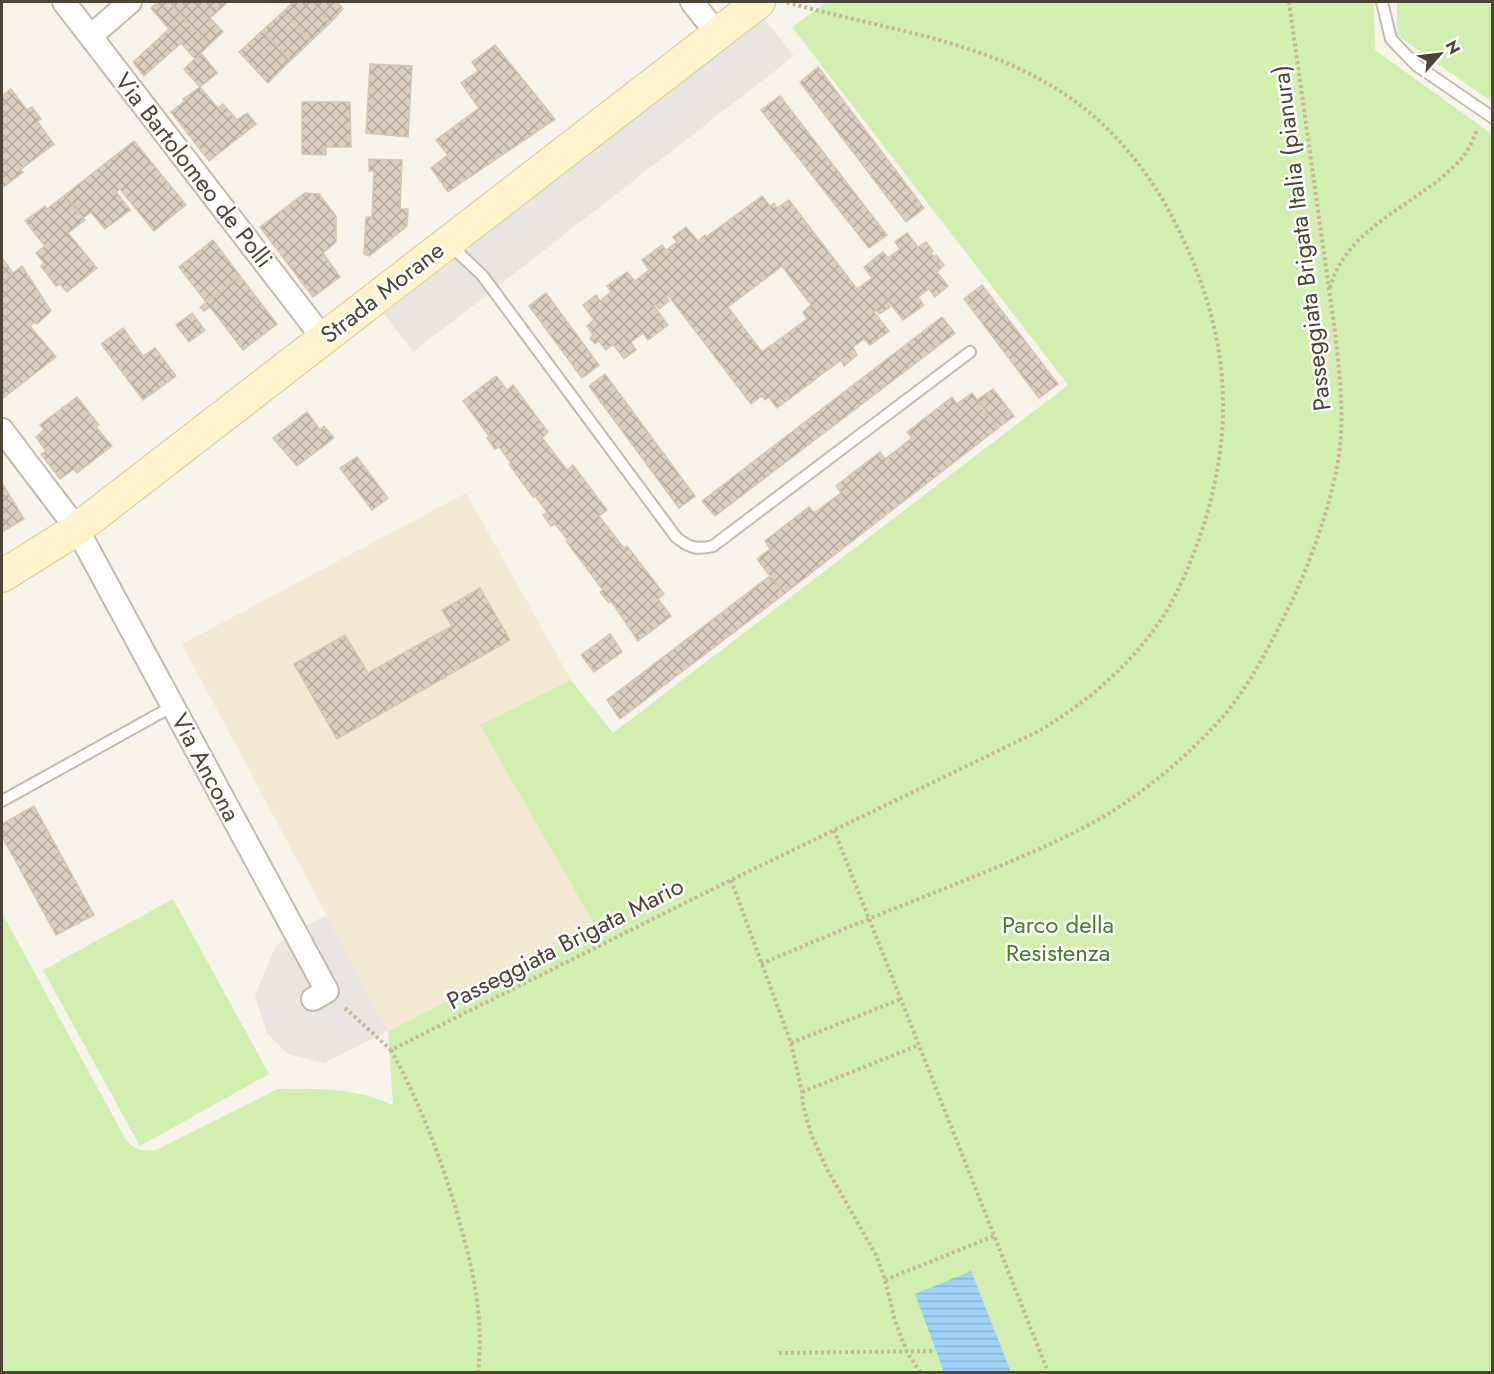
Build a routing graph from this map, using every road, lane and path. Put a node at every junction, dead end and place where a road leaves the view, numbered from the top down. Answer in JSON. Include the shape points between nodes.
{"nodes":[{"id":1,"x":64,"y":2,"type":"edge"},
{"id":2,"x":130,"y":2,"type":"edge"},
{"id":3,"x":692,"y":2,"type":"edge"},
{"id":4,"x":759,"y":2,"type":"edge"},
{"id":5,"x":786,"y":2,"type":"edge"},
{"id":6,"x":1289,"y":2,"type":"edge"},
{"id":7,"x":1382,"y":2,"type":"edge"},
{"id":8,"x":717,"y":33,"type":"junction"},
{"id":9,"x":91,"y":36,"type":"junction"},
{"id":10,"x":1488,"y":114,"type":"edge"},
{"id":11,"x":447,"y":242,"type":"junction"},
{"id":12,"x":1329,"y":291,"type":"junction"},
{"id":13,"x":323,"y":338,"type":"junction"},
{"id":14,"x":970,"y":352,"type":"dead end"},
{"id":15,"x":2,"y":430,"type":"edge"},
{"id":16,"x":77,"y":529,"type":"junction"},
{"id":17,"x":2,"y":576,"type":"edge"},
{"id":18,"x":173,"y":705,"type":"junction"},
{"id":19,"x":2,"y":801,"type":"edge"},
{"id":20,"x":834,"y":830,"type":"junction"},
{"id":21,"x":731,"y":880,"type":"junction"},
{"id":22,"x":870,"y":919,"type":"junction"},
{"id":23,"x":761,"y":964,"type":"junction"},
{"id":24,"x":320,"y":995,"type":"joint"},
{"id":25,"x":901,"y":999,"type":"junction"},
{"id":26,"x":791,"y":1043,"type":"junction"},
{"id":27,"x":919,"y":1046,"type":"junction"},
{"id":28,"x":391,"y":1050,"type":"junction"},
{"id":29,"x":802,"y":1092,"type":"junction"},
{"id":30,"x":994,"y":1236,"type":"junction"},
{"id":31,"x":885,"y":1280,"type":"junction"},
{"id":32,"x":908,"y":1352,"type":"junction"},
{"id":33,"x":933,"y":1352,"type":"dead end"},
{"id":34,"x":779,"y":1353,"type":"dead end"},
{"id":35,"x":478,"y":1372,"type":"edge"},
{"id":36,"x":920,"y":1372,"type":"edge"},
{"id":37,"x":1048,"y":1372,"type":"edge"}],
"edges":[{"from":1,"to":9,"type":"street","name":"Via Bartolomeo de Polli"},
{"from":2,"to":9,"type":"street"},
{"from":3,"to":8,"type":"street"},
{"from":4,"to":8,"type":"street","name":"Strada Morane"},
{"from":5,"to":20,"type":"path","name":"Passeggiata Brigata Mario","via":[[951,42],[1001,60],[1046,82],[1098,120],[1149,177],[1192,258],[1218,339],[1223,392],[1217,475],[1205,521],[1179,588],[1157,626],[1132,656],[1084,702],[1039,731]]},
{"from":6,"to":12,"type":"path","name":"Passeggiata Brigata Italia (pianura)"},
{"from":7,"to":10,"type":"lane","via":[[1390,39],[1416,65]]},
{"from":8,"to":11,"type":"street","name":"Strada Morane"},
{"from":9,"to":13,"type":"street","name":"Via Bartolomeo de Polli"},
{"from":10,"to":12,"type":"path","via":[[1462,158],[1350,250],[1333,276]]},
{"from":11,"to":13,"type":"street","name":"Strada Morane"},
{"from":11,"to":14,"type":"lane","via":[[482,275],[676,537],[694,548],[713,546]]},
{"from":12,"to":22,"type":"path","name":"Passeggiata Brigata Italia (pianura)","via":[[1340,380],[1337,464],[1307,566],[1243,692],[1174,765],[1097,820],[1033,852]]},
{"from":13,"to":16,"type":"street","name":"Strada Morane"},
{"from":15,"to":16,"type":"street","name":"Via Ancona"},
{"from":16,"to":17,"type":"street","name":"Strada Morane"},
{"from":16,"to":18,"type":"street","name":"Via Ancona"},
{"from":18,"to":19,"type":"lane"},
{"from":18,"to":24,"type":"street","name":"Via Ancona"},
{"from":20,"to":21,"type":"path","name":"Passeggiata Brigata Mario"},
{"from":20,"to":22,"type":"path"},
{"from":21,"to":23,"type":"path"},
{"from":21,"to":28,"type":"path","name":"Passeggiata Brigata Mario"},
{"from":22,"to":23,"type":"path","name":"Passeggiata Brigata Italia (pianura)"},
{"from":22,"to":25,"type":"path"},
{"from":23,"to":26,"type":"path"},
{"from":24,"to":28,"type":"path"},
{"from":25,"to":26,"type":"path"},
{"from":25,"to":27,"type":"path"},
{"from":26,"to":29,"type":"path"},
{"from":27,"to":29,"type":"path"},
{"from":27,"to":30,"type":"path"},
{"from":28,"to":35,"type":"path","via":[[414,1092],[446,1173],[471,1265],[480,1326]]},
{"from":29,"to":31,"type":"path","via":[[817,1150],[876,1254]]},
{"from":30,"to":31,"type":"path"},
{"from":30,"to":37,"type":"path"},
{"from":31,"to":32,"type":"path"},
{"from":32,"to":33,"type":"path"},
{"from":32,"to":34,"type":"path"},
{"from":32,"to":36,"type":"path"}]}
